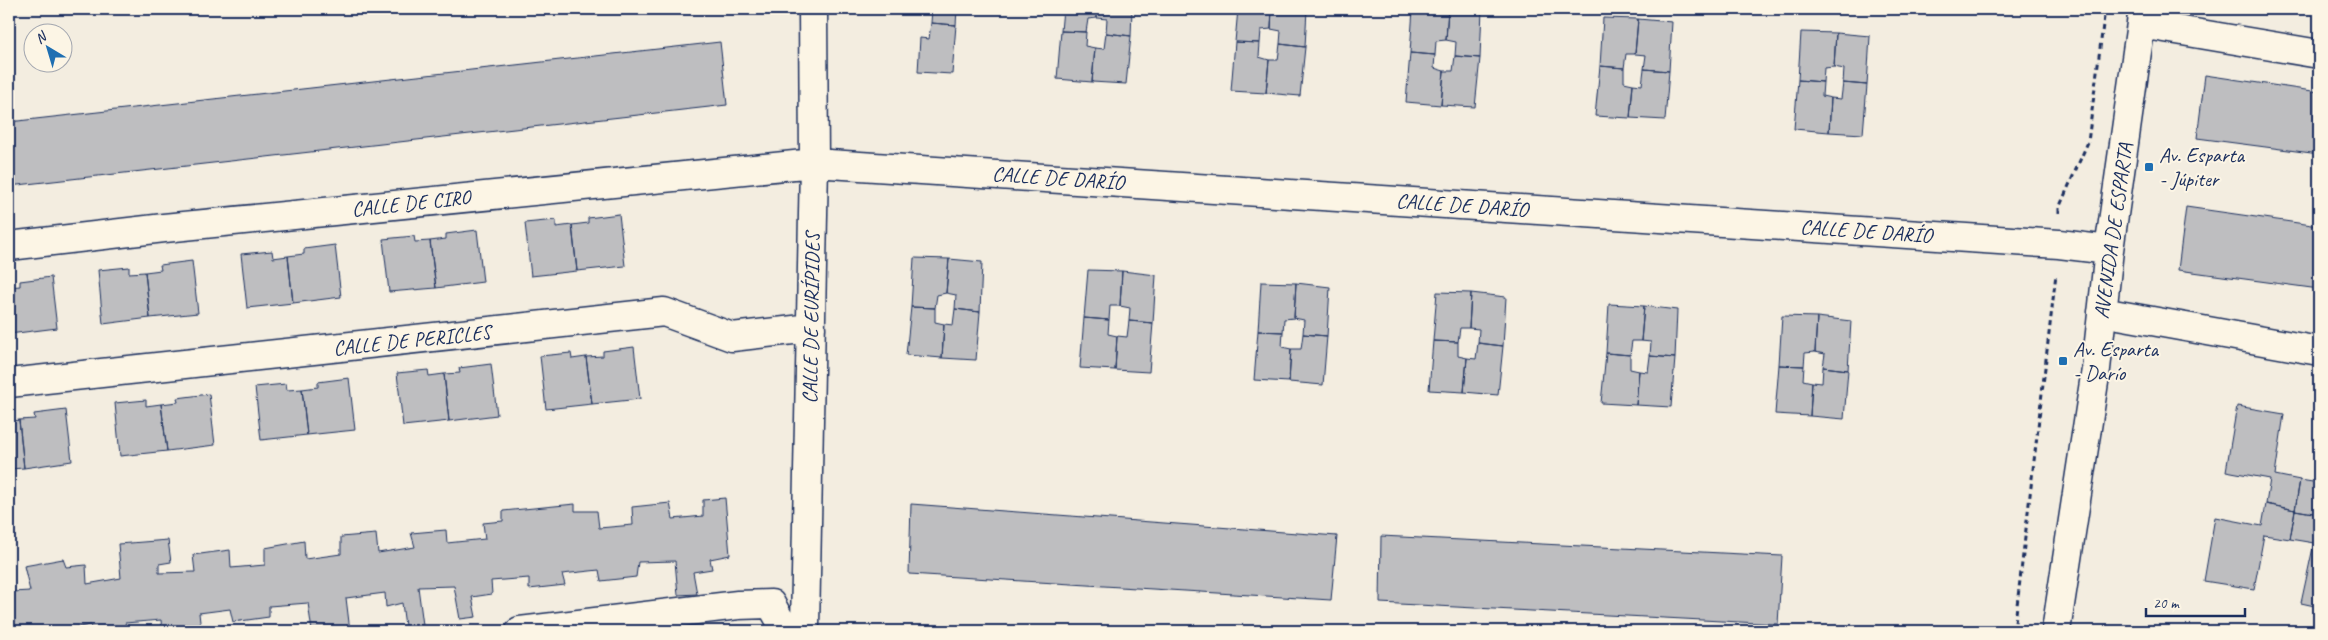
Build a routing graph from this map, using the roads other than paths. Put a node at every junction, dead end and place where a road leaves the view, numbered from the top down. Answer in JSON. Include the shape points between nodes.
{"nodes":[{"id":1,"x":814,"y":9,"type":"edge"},
{"id":2,"x":2142,"y":16,"type":"edge"},
{"id":3,"x":2319,"y":54,"type":"edge"},
{"id":4,"x":814,"y":163,"type":"junction"},
{"id":5,"x":9,"y":246,"type":"edge"},
{"id":6,"x":2109,"y":250,"type":"junction"},
{"id":7,"x":2102,"y":312,"type":"junction"},
{"id":8,"x":811,"y":328,"type":"junction"},
{"id":9,"x":2319,"y":352,"type":"edge"},
{"id":10,"x":9,"y":383,"type":"edge"},
{"id":11,"x":589,"y":627,"type":"edge"},
{"id":12,"x":801,"y":630,"type":"edge"},
{"id":13,"x":520,"y":631,"type":"edge"},
{"id":14,"x":2056,"y":631,"type":"edge"}],
"edges":[{"from":1,"to":4,"type":"street","name":"CALLE DE EURÍPIDES"},
{"from":2,"to":3,"type":"street"},
{"from":2,"to":6,"type":"street","name":"AVENIDA DE ESPARTA"},
{"from":4,"to":5,"type":"street","name":"CALLE DE CIRO"},
{"from":4,"to":6,"type":"street","name":"CALLE DE DARÍO","via":[[2060,244]]},
{"from":4,"to":8,"type":"street","name":"CALLE DE EURÍPIDES"},
{"from":6,"to":7,"type":"street","name":"AVENIDA DE ESPARTA"},
{"from":7,"to":9,"type":"street"},
{"from":7,"to":14,"type":"street","name":"AVENIDA DE ESPARTA"},
{"from":8,"to":10,"type":"street","name":"CALLE DE PERICLES","via":[[732,337],[664,312]]},
{"from":8,"to":12,"type":"street","name":"CALLE DE EURÍPIDES"},
{"from":11,"to":12,"type":"street","via":[[738,604],[770,604]]},
{"from":11,"to":13,"type":"street"}]}
